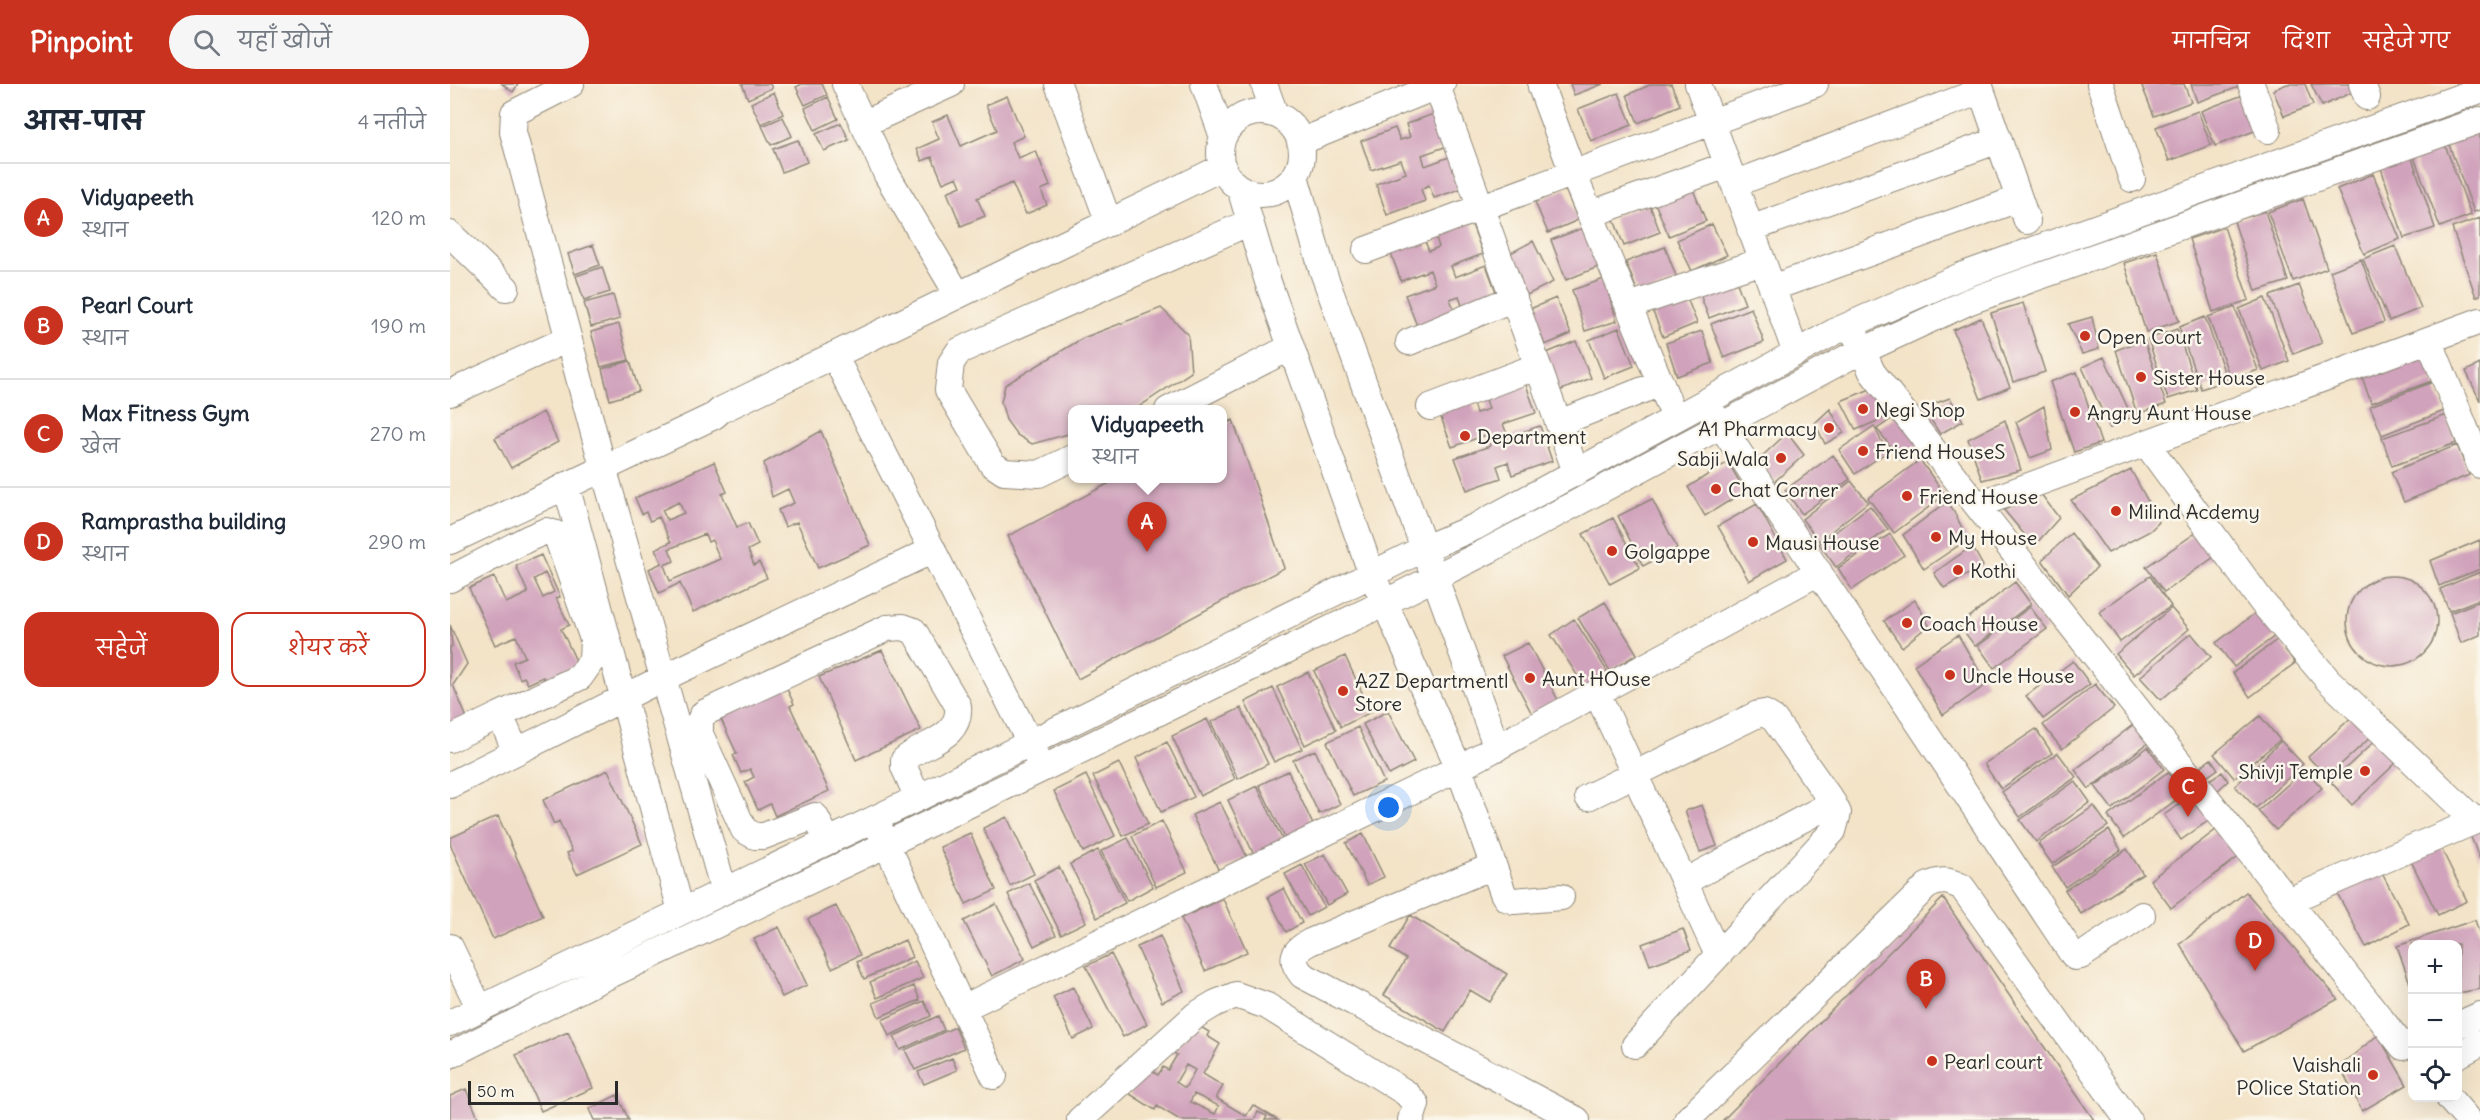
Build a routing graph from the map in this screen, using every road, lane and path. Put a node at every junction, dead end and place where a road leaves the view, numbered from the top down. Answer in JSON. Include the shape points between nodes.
{"nodes":[{"id":1,"x":571,"y":84,"type":"edge"},
{"id":2,"x":845,"y":84,"type":"edge"},
{"id":3,"x":951,"y":84,"type":"edge"},
{"id":4,"x":1058,"y":84,"type":"edge"},
{"id":5,"x":1204,"y":84,"type":"edge"},
{"id":6,"x":1264,"y":84,"type":"edge"},
{"id":7,"x":1698,"y":84,"type":"edge"},
{"id":8,"x":1815,"y":84,"type":"edge"},
{"id":9,"x":2100,"y":84,"type":"edge"},
{"id":10,"x":2251,"y":84,"type":"edge"},
{"id":11,"x":1440,"y":85,"type":"edge"},
{"id":12,"x":1540,"y":87,"type":"dead end"},
{"id":13,"x":1980,"y":87,"type":"edge"},
{"id":14,"x":2480,"y":90,"type":"edge"},
{"id":15,"x":1275,"y":114,"type":"junction"},
{"id":16,"x":2480,"y":120,"type":"edge"},
{"id":17,"x":1712,"y":121,"type":"junction"},
{"id":18,"x":863,"y":124,"type":"junction"},
{"id":19,"x":2268,"y":130,"type":"dead end"},
{"id":20,"x":1224,"y":137,"type":"junction"},
{"id":21,"x":1999,"y":140,"type":"junction"},
{"id":22,"x":1300,"y":142,"type":"junction"},
{"id":23,"x":1223,"y":167,"type":"junction"},
{"id":24,"x":1574,"y":173,"type":"junction"},
{"id":25,"x":1731,"y":174,"type":"junction"},
{"id":26,"x":1295,"y":176,"type":"junction"},
{"id":27,"x":2132,"y":179,"type":"dead end"},
{"id":28,"x":1240,"y":189,"type":"junction"},
{"id":29,"x":1481,"y":207,"type":"junction"},
{"id":30,"x":1591,"y":214,"type":"junction"},
{"id":31,"x":1250,"y":222,"type":"junction"},
{"id":32,"x":1109,"y":223,"type":"junction"},
{"id":33,"x":1750,"y":229,"type":"junction"},
{"id":34,"x":450,"y":234,"type":"edge"},
{"id":35,"x":1366,"y":250,"type":"dead end"},
{"id":36,"x":1762,"y":261,"type":"junction"},
{"id":37,"x":506,"y":288,"type":"dead end"},
{"id":38,"x":1772,"y":288,"type":"junction"},
{"id":39,"x":958,"y":295,"type":"junction"},
{"id":40,"x":1514,"y":298,"type":"junction"},
{"id":41,"x":1629,"y":306,"type":"junction"},
{"id":42,"x":2480,"y":321,"type":"edge"},
{"id":43,"x":1851,"y":325,"type":"junction"},
{"id":44,"x":568,"y":339,"type":"junction"},
{"id":45,"x":2429,"y":340,"type":"junction"},
{"id":46,"x":1408,"y":342,"type":"dead end"},
{"id":47,"x":1291,"y":347,"type":"junction"},
{"id":48,"x":1863,"y":351,"type":"junction"},
{"id":49,"x":1796,"y":353,"type":"junction"},
{"id":50,"x":834,"y":355,"type":"junction"},
{"id":51,"x":1538,"y":366,"type":"junction"},
{"id":52,"x":1661,"y":383,"type":"junction"},
{"id":53,"x":450,"y":393,"type":"edge"},
{"id":54,"x":1705,"y":402,"type":"junction"},
{"id":55,"x":1177,"y":405,"type":"edge"},
{"id":56,"x":1430,"y":407,"type":"dead end"},
{"id":57,"x":1675,"y":418,"type":"junction"},
{"id":58,"x":1559,"y":423,"type":"junction"},
{"id":59,"x":1721,"y":426,"type":"junction"},
{"id":60,"x":2146,"y":443,"type":"junction"},
{"id":61,"x":1068,"y":460,"type":"edge"},
{"id":62,"x":2480,"y":465,"type":"edge"},
{"id":63,"x":603,"y":467,"type":"junction"},
{"id":64,"x":1576,"y":472,"type":"junction"},
{"id":65,"x":566,"y":485,"type":"junction"},
{"id":66,"x":1977,"y":505,"type":"junction"},
{"id":67,"x":450,"y":541,"type":"edge"},
{"id":68,"x":1423,"y":549,"type":"junction"},
{"id":69,"x":933,"y":550,"type":"junction"},
{"id":70,"x":1820,"y":573,"type":"junction"},
{"id":71,"x":1372,"y":575,"type":"junction"},
{"id":72,"x":1436,"y":576,"type":"junction"},
{"id":73,"x":450,"y":579,"type":"edge"},
{"id":74,"x":1386,"y":603,"type":"junction"},
{"id":75,"x":663,"y":678,"type":"junction"},
{"id":76,"x":1597,"y":693,"type":"junction"},
{"id":77,"x":623,"y":698,"type":"junction"},
{"id":78,"x":501,"y":715,"type":"junction"},
{"id":79,"x":450,"y":739,"type":"edge"},
{"id":80,"x":1030,"y":743,"type":"junction"},
{"id":81,"x":1497,"y":748,"type":"junction"},
{"id":82,"x":516,"y":752,"type":"junction"},
{"id":83,"x":1042,"y":768,"type":"junction"},
{"id":84,"x":1459,"y":768,"type":"junction"},
{"id":85,"x":1635,"y":775,"type":"junction"},
{"id":86,"x":450,"y":785,"type":"edge"},
{"id":87,"x":1588,"y":797,"type":"dead end"},
{"id":88,"x":918,"y":798,"type":"junction"},
{"id":89,"x":1833,"y":803,"type":"junction"},
{"id":90,"x":874,"y":819,"type":"junction"},
{"id":91,"x":2477,"y":820,"type":"edge"},
{"id":92,"x":828,"y":841,"type":"junction"},
{"id":93,"x":887,"y":844,"type":"junction"},
{"id":94,"x":1493,"y":866,"type":"junction"},
{"id":95,"x":1684,"y":882,"type":"junction"},
{"id":96,"x":724,"y":891,"type":"junction"},
{"id":97,"x":1561,"y":897,"type":"dead end"},
{"id":98,"x":2288,"y":901,"type":"junction"},
{"id":99,"x":681,"y":912,"type":"junction"},
{"id":100,"x":2142,"y":915,"type":"dead end"},
{"id":101,"x":450,"y":947,"type":"edge"},
{"id":102,"x":1718,"y":955,"type":"junction"},
{"id":103,"x":586,"y":956,"type":"junction"},
{"id":104,"x":597,"y":981,"type":"junction"},
{"id":105,"x":963,"y":1008,"type":"junction"},
{"id":106,"x":480,"y":1009,"type":"junction"},
{"id":107,"x":2480,"y":1015,"type":"edge"},
{"id":108,"x":450,"y":1023,"type":"edge"},
{"id":109,"x":2462,"y":1023,"type":"edge"},
{"id":110,"x":2480,"y":1043,"type":"edge"},
{"id":111,"x":1635,"y":1045,"type":"dead end"},
{"id":112,"x":2408,"y":1045,"type":"edge"},
{"id":113,"x":2462,"y":1052,"type":"edge"},
{"id":114,"x":450,"y":1054,"type":"edge"},
{"id":115,"x":994,"y":1076,"type":"dead end"},
{"id":116,"x":2452,"y":1102,"type":"edge"},
{"id":117,"x":1090,"y":1117,"type":"edge"},
{"id":118,"x":1411,"y":1120,"type":"edge"},
{"id":119,"x":1577,"y":1120,"type":"edge"},
{"id":120,"x":1687,"y":1120,"type":"edge"},
{"id":121,"x":2128,"y":1120,"type":"edge"},
{"id":122,"x":2468,"y":1120,"type":"edge"}],
"edges":[{"from":1,"to":44,"type":"street","via":[[520,109],[512,120]]},
{"from":2,"to":18,"type":"street"},
{"from":3,"to":18,"type":"street"},
{"from":4,"to":32,"type":"street"},
{"from":5,"to":20,"type":"street"},
{"from":6,"to":15,"type":"street"},
{"from":7,"to":17,"type":"street"},
{"from":8,"to":17,"type":"street"},
{"from":9,"to":27,"type":"street"},
{"from":10,"to":19,"type":"street"},
{"from":11,"to":22,"type":"street"},
{"from":11,"to":29,"type":"street"},
{"from":12,"to":24,"type":"street"},
{"from":13,"to":21,"type":"street"},
{"from":13,"to":25,"type":"street"},
{"from":14,"to":43,"type":"street","via":[[1961,276]]},
{"from":15,"to":20,"type":"street","via":[[1256,112],[1240,117]]},
{"from":15,"to":22,"type":"street","via":[[1290,124]]},
{"from":16,"to":48,"type":"street","via":[[1970,301]]},
{"from":17,"to":24,"type":"street"},
{"from":17,"to":25,"type":"street"},
{"from":18,"to":39,"type":"street","via":[[887,175]]},
{"from":20,"to":23,"type":"street","via":[[1220,145]]},
{"from":21,"to":33,"type":"street"},
{"from":21,"to":38,"type":"street","via":[[2022,210]]},
{"from":22,"to":26,"type":"street"},
{"from":23,"to":28,"type":"street"},
{"from":23,"to":32,"type":"street"},
{"from":24,"to":29,"type":"street"},
{"from":24,"to":30,"type":"street"},
{"from":25,"to":30,"type":"street"},
{"from":25,"to":33,"type":"street"},
{"from":26,"to":28,"type":"street","via":[[1276,191],[1264,194]]},
{"from":26,"to":68,"type":"street","via":[[1322,269]]},
{"from":28,"to":31,"type":"street"},
{"from":29,"to":35,"type":"street"},
{"from":29,"to":40,"type":"street"},
{"from":30,"to":41,"type":"street"},
{"from":31,"to":47,"type":"street"},
{"from":31,"to":61,"type":"street","via":[[959,351],[951,363],[948,390],[992,464],[1004,472],[1039,474]]},
{"from":32,"to":39,"type":"street"},
{"from":33,"to":36,"type":"street"},
{"from":34,"to":37,"type":"street"},
{"from":36,"to":38,"type":"street"},
{"from":36,"to":41,"type":"street"},
{"from":38,"to":49,"type":"street"},
{"from":39,"to":50,"type":"street"},
{"from":40,"to":46,"type":"street"},
{"from":40,"to":51,"type":"street"},
{"from":41,"to":52,"type":"street"},
{"from":42,"to":45,"type":"street"},
{"from":43,"to":48,"type":"street"},
{"from":43,"to":49,"type":"street"},
{"from":44,"to":53,"type":"street"},
{"from":44,"to":63,"type":"street"},
{"from":45,"to":60,"type":"street"},
{"from":45,"to":62,"type":"street"},
{"from":47,"to":55,"type":"street"},
{"from":47,"to":71,"type":"street"},
{"from":48,"to":59,"type":"street"},
{"from":48,"to":66,"type":"street","via":[[1872,372]]},
{"from":49,"to":54,"type":"street"},
{"from":50,"to":63,"type":"street"},
{"from":50,"to":69,"type":"street"},
{"from":51,"to":56,"type":"street"},
{"from":51,"to":58,"type":"street"},
{"from":52,"to":57,"type":"street"},
{"from":52,"to":58,"type":"street"},
{"from":54,"to":57,"type":"street"},
{"from":54,"to":59,"type":"street"},
{"from":57,"to":64,"type":"street"},
{"from":58,"to":64,"type":"street"},
{"from":59,"to":70,"type":"street"},
{"from":59,"to":72,"type":"street"},
{"from":60,"to":66,"type":"street"},
{"from":60,"to":91,"type":"street","via":[[2262,602],[2328,680]]},
{"from":63,"to":65,"type":"street"},
{"from":63,"to":75,"type":"street"},
{"from":64,"to":68,"type":"street","via":[[1475,527]]},
{"from":65,"to":67,"type":"street"},
{"from":65,"to":77,"type":"street"},
{"from":66,"to":98,"type":"street"},
{"from":68,"to":71,"type":"street"},
{"from":68,"to":72,"type":"street"},
{"from":69,"to":75,"type":"street"},
{"from":69,"to":80,"type":"street"},
{"from":70,"to":76,"type":"street"},
{"from":70,"to":100,"type":"street","via":[[2075,957]]},
{"from":71,"to":74,"type":"street"},
{"from":71,"to":80,"type":"street"},
{"from":72,"to":74,"type":"street"},
{"from":72,"to":81,"type":"street"},
{"from":73,"to":78,"type":"street","via":[[529,538],[546,531],[556,534],[593,639],[592,660],[580,677]]},
{"from":74,"to":83,"type":"street"},
{"from":74,"to":84,"type":"street"},
{"from":75,"to":77,"type":"street"},
{"from":75,"to":96,"type":"street"},
{"from":76,"to":81,"type":"street"},
{"from":76,"to":85,"type":"street"},
{"from":77,"to":82,"type":"street"},
{"from":77,"to":99,"type":"street"},
{"from":78,"to":79,"type":"street"},
{"from":78,"to":82,"type":"street"},
{"from":80,"to":83,"type":"street"},
{"from":80,"to":88,"type":"street"},
{"from":81,"to":84,"type":"street"},
{"from":82,"to":86,"type":"street"},
{"from":83,"to":93,"type":"street"},
{"from":84,"to":94,"type":"street"},
{"from":84,"to":105,"type":"street"},
{"from":85,"to":87,"type":"street"},
{"from":85,"to":89,"type":"street","via":[[1764,713],[1774,719]]},
{"from":85,"to":95,"type":"street"},
{"from":88,"to":90,"type":"street"},
{"from":88,"to":92,"type":"street","via":[[904,760],[954,727],[959,717],[958,706],[914,631],[887,628],[704,713],[700,734],[744,830],[764,836],[815,816]]},
{"from":89,"to":95,"type":"street"},
{"from":89,"to":102,"type":"street","via":[[1838,813],[1833,831]]},
{"from":90,"to":92,"type":"street"},
{"from":90,"to":93,"type":"street"},
{"from":91,"to":98,"type":"street"},
{"from":92,"to":96,"type":"street"},
{"from":93,"to":104,"type":"street"},
{"from":93,"to":105,"type":"street"},
{"from":94,"to":97,"type":"street","via":[[1506,898]]},
{"from":94,"to":119,"type":"street","via":[[1310,942],[1299,948],[1293,961],[1302,975]]},
{"from":95,"to":102,"type":"street"},
{"from":96,"to":99,"type":"street"},
{"from":98,"to":112,"type":"street","via":[[2403,1047]]},
{"from":99,"to":103,"type":"street"},
{"from":101,"to":106,"type":"street"},
{"from":102,"to":111,"type":"street"},
{"from":103,"to":104,"type":"street"},
{"from":103,"to":106,"type":"street"},
{"from":104,"to":114,"type":"street"},
{"from":105,"to":115,"type":"street"},
{"from":106,"to":108,"type":"street"},
{"from":107,"to":109,"type":"street"},
{"from":110,"to":113,"type":"street"},
{"from":116,"to":122,"type":"street"},
{"from":117,"to":118,"type":"street","via":[[1196,1015],[1236,995],[1267,1006],[1406,1093],[1416,1104]]},
{"from":120,"to":121,"type":"street","via":[[1927,886],[1938,881],[1962,887]]}]}
